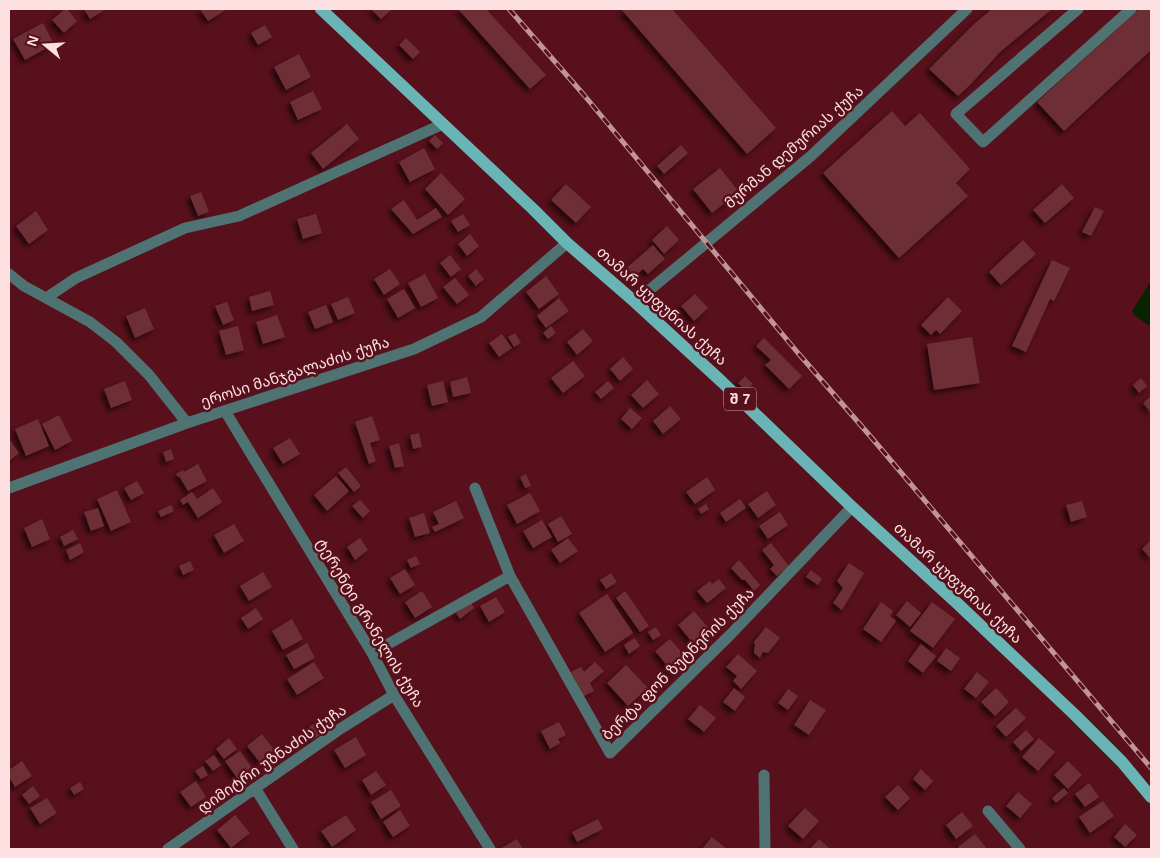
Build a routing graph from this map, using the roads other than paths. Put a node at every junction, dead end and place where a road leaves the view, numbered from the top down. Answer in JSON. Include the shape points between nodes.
{"nodes":[{"id":1,"x":321,"y":9,"type":"edge"},
{"id":2,"x":967,"y":9,"type":"edge"},
{"id":3,"x":1078,"y":9,"type":"edge"},
{"id":4,"x":1131,"y":9,"type":"edge"},
{"id":5,"x":443,"y":124,"type":"junction"},
{"id":6,"x":567,"y":243,"type":"junction"},
{"id":7,"x":9,"y":274,"type":"edge"},
{"id":8,"x":46,"y":298,"type":"junction"},
{"id":9,"x":635,"y":302,"type":"junction"},
{"id":10,"x":225,"y":411,"type":"junction"},
{"id":11,"x":187,"y":423,"type":"junction"},
{"id":12,"x":9,"y":488,"type":"edge"},
{"id":13,"x":474,"y":488,"type":"dead end"},
{"id":14,"x":852,"y":507,"type":"junction"},
{"id":15,"x":510,"y":576,"type":"junction"},
{"id":16,"x":372,"y":653,"type":"junction"},
{"id":17,"x":394,"y":695,"type":"junction"},
{"id":18,"x":764,"y":775,"type":"dead end"},
{"id":19,"x":255,"y":788,"type":"junction"},
{"id":20,"x":1151,"y":797,"type":"edge"},
{"id":21,"x":988,"y":811,"type":"dead end"},
{"id":22,"x":168,"y":849,"type":"edge"},
{"id":23,"x":293,"y":849,"type":"edge"},
{"id":24,"x":490,"y":849,"type":"edge"},
{"id":25,"x":765,"y":849,"type":"edge"},
{"id":26,"x":1020,"y":849,"type":"edge"}],
"edges":[{"from":1,"to":5,"type":"main road","name":"თამარ ყუფუნიას ქუჩა","number":"შ 7"},
{"from":2,"to":9,"type":"street","name":"მურმან დემურიას ქუჩა","via":[[811,156]]},
{"from":3,"to":4,"type":"street","via":[[956,114],[983,142]]},
{"from":5,"to":6,"type":"main road","name":"თამარ ყუფუნიას ქუჩა","number":"შ 7"},
{"from":5,"to":8,"type":"street","via":[[239,216],[185,228],[76,278]]},
{"from":6,"to":9,"type":"main road","name":"თამარ ყუფუნიას ქუჩა","number":"შ 7"},
{"from":6,"to":10,"type":"street","name":"ეროსი მანჯგალაძის ქუჩა","via":[[481,317],[414,349]]},
{"from":7,"to":8,"type":"street"},
{"from":8,"to":11,"type":"street","via":[[90,322],[116,342],[149,375]]},
{"from":9,"to":14,"type":"main road","name":"თამარ ყუფუნიას ქუჩა","number":"შ 7"},
{"from":10,"to":11,"type":"street","name":"ეროსი მანჯგალაძის ქუჩა"},
{"from":10,"to":16,"type":"street","name":"ტერენტი გრანელის ქუჩა"},
{"from":11,"to":12,"type":"street","name":"ეროსი მანჯგალაძის ქუჩა"},
{"from":13,"to":15,"type":"street"},
{"from":14,"to":15,"type":"street","name":"ბერტა ფონ ზუტნერის ქუჩა","via":[[732,634],[610,753]]},
{"from":14,"to":20,"type":"main road","name":"თამარ ყუფუნიას ქუჩა","number":"შ 7","via":[[1075,715],[1122,762]]},
{"from":15,"to":16,"type":"street"},
{"from":16,"to":17,"type":"street","name":"ტერენტი გრანელის ქუჩა"},
{"from":17,"to":19,"type":"street","name":"დიმიტრი უზნაძის ქუჩა"},
{"from":17,"to":24,"type":"street","name":"ტერენტი გრანელის ქუჩა"},
{"from":18,"to":25,"type":"street"},
{"from":19,"to":22,"type":"street","name":"დიმიტრი უზნაძის ქუჩა"},
{"from":19,"to":23,"type":"street"},
{"from":21,"to":26,"type":"street"}]}
